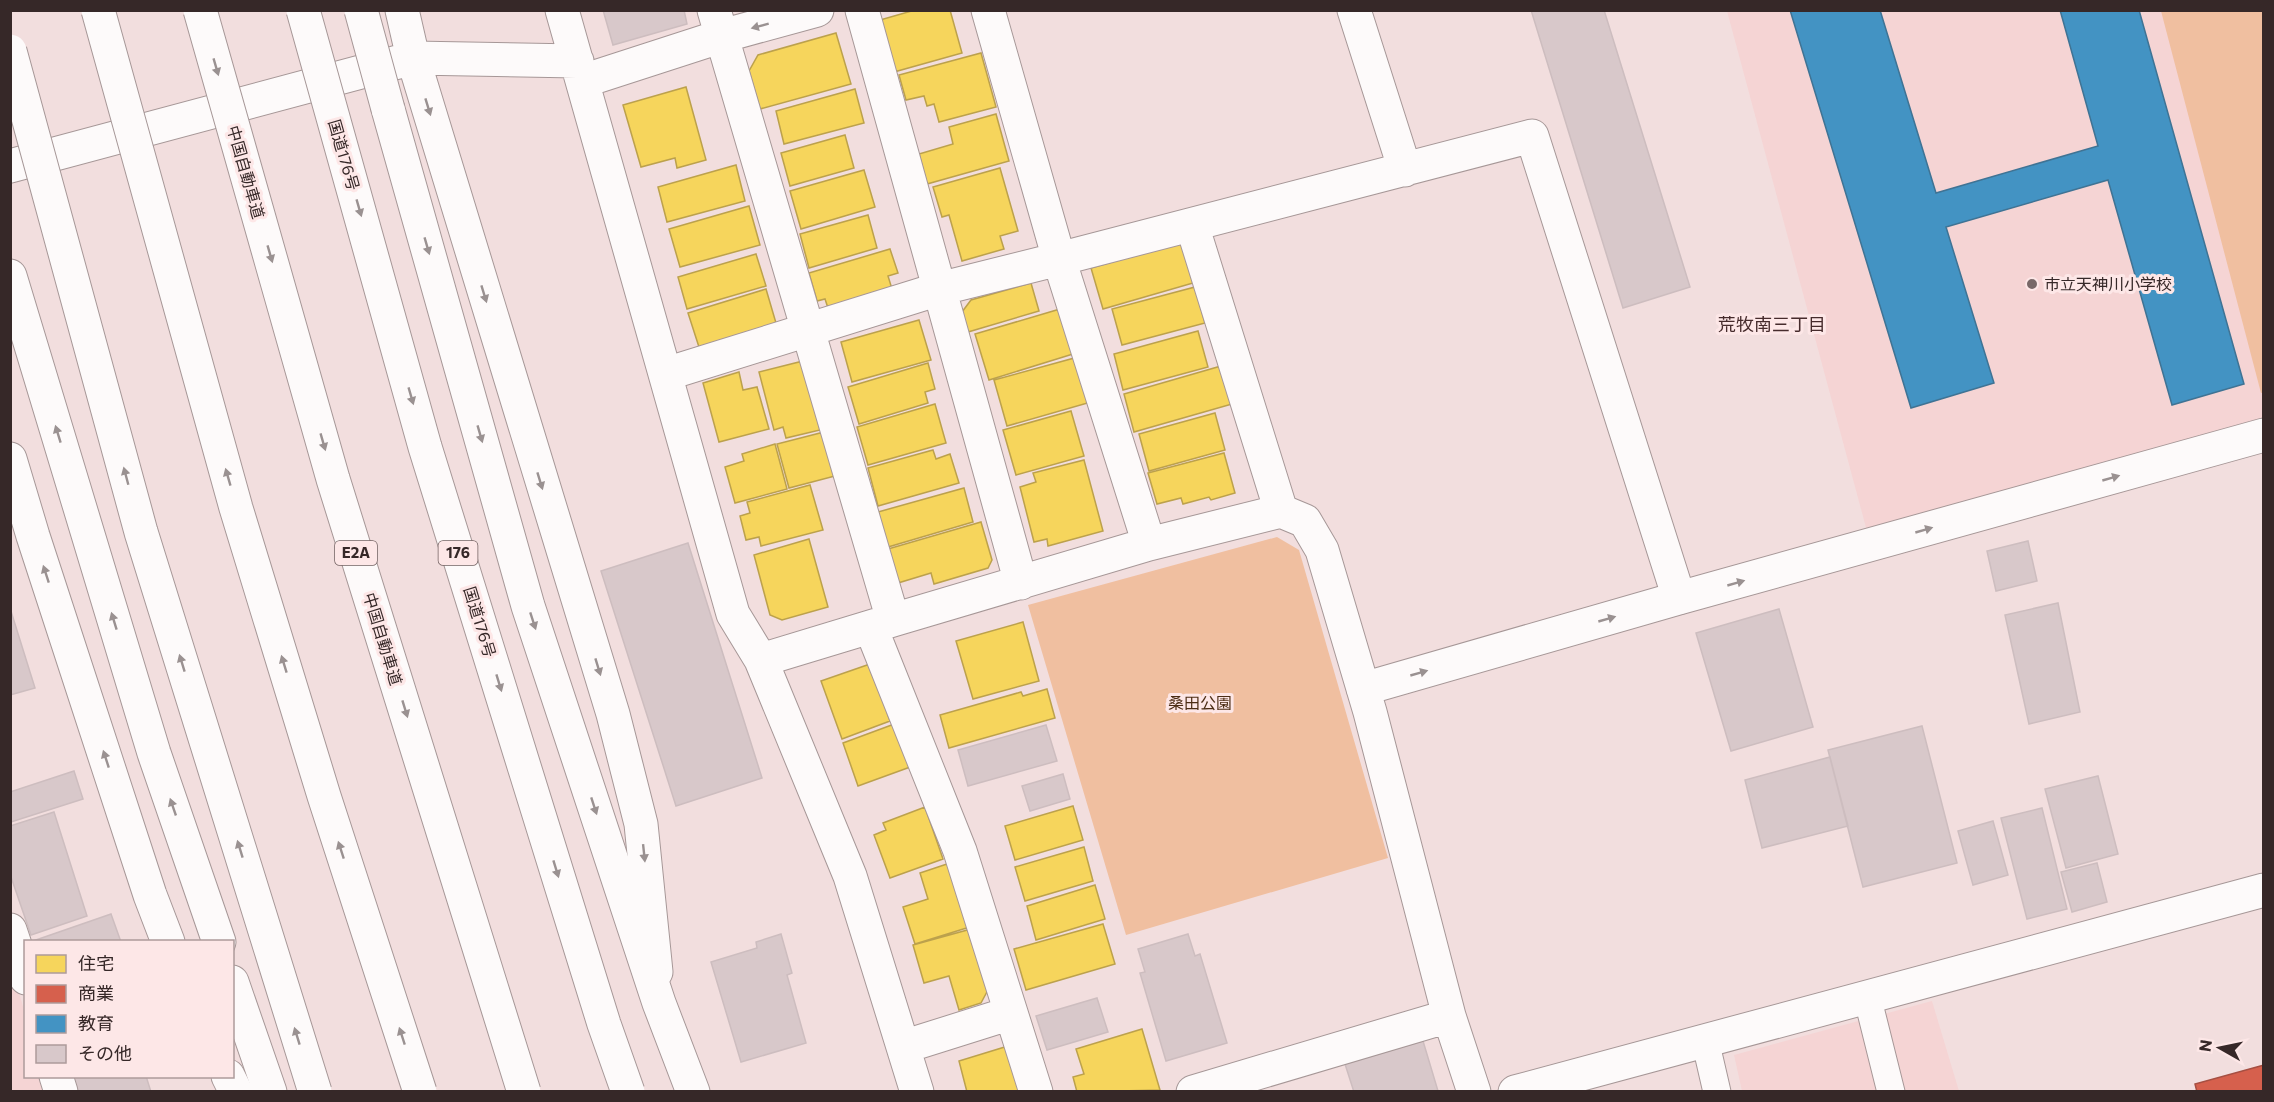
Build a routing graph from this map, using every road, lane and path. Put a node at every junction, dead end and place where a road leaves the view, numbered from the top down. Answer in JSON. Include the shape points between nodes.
{"nodes":[{"id":1,"x":98,"y":10,"type":"edge"},
{"id":2,"x":200,"y":10,"type":"edge"},
{"id":3,"x":303,"y":10,"type":"edge"},
{"id":4,"x":361,"y":10,"type":"edge"},
{"id":5,"x":402,"y":10,"type":"edge"},
{"id":6,"x":562,"y":10,"type":"edge"},
{"id":7,"x":816,"y":10,"type":"edge"},
{"id":8,"x":862,"y":10,"type":"edge"},
{"id":9,"x":988,"y":10,"type":"edge"},
{"id":10,"x":1354,"y":10,"type":"edge"},
{"id":11,"x":718,"y":23,"type":"edge"},
{"id":12,"x":10,"y":51,"type":"edge"},
{"id":13,"x":413,"y":58,"type":"junction"},
{"id":14,"x":580,"y":71,"type":"junction"},
{"id":15,"x":10,"y":166,"type":"edge"},
{"id":16,"x":1405,"y":170,"type":"junction"},
{"id":17,"x":1192,"y":225,"type":"junction"},
{"id":18,"x":1059,"y":259,"type":"junction"},
{"id":19,"x":10,"y":276,"type":"edge"},
{"id":20,"x":939,"y":289,"type":"junction"},
{"id":21,"x":807,"y":330,"type":"junction"},
{"id":22,"x":666,"y":374,"type":"junction"},
{"id":23,"x":2264,"y":435,"type":"edge"},
{"id":24,"x":10,"y":459,"type":"edge"},
{"id":25,"x":1281,"y":511,"type":"junction"},
{"id":26,"x":1149,"y":544,"type":"junction"},
{"id":27,"x":1021,"y":583,"type":"junction"},
{"id":28,"x":1679,"y":598,"type":"junction"},
{"id":29,"x":882,"y":624,"type":"junction"},
{"id":30,"x":761,"y":660,"type":"junction"},
{"id":31,"x":1363,"y":689,"type":"junction"},
{"id":32,"x":2264,"y":890,"type":"edge"},
{"id":33,"x":10,"y":930,"type":"edge"},
{"id":34,"x":167,"y":940,"type":"edge"},
{"id":35,"x":218,"y":940,"type":"edge"},
{"id":36,"x":24,"y":972,"type":"edge"},
{"id":37,"x":234,"y":988,"type":"edge"},
{"id":38,"x":1867,"y":996,"type":"junction"},
{"id":39,"x":659,"y":1003,"type":"junction"},
{"id":40,"x":1011,"y":1013,"type":"junction"},
{"id":41,"x":1449,"y":1016,"type":"junction"},
{"id":42,"x":1705,"y":1040,"type":"junction"},
{"id":43,"x":903,"y":1047,"type":"junction"},
{"id":44,"x":229,"y":1078,"type":"edge"},
{"id":45,"x":236,"y":1092,"type":"edge"},
{"id":46,"x":270,"y":1092,"type":"edge"},
{"id":47,"x":315,"y":1092,"type":"edge"},
{"id":48,"x":420,"y":1092,"type":"edge"},
{"id":49,"x":524,"y":1092,"type":"edge"},
{"id":50,"x":628,"y":1092,"type":"edge"},
{"id":51,"x":693,"y":1092,"type":"edge"},
{"id":52,"x":918,"y":1092,"type":"edge"},
{"id":53,"x":1035,"y":1092,"type":"edge"},
{"id":54,"x":1193,"y":1092,"type":"edge"},
{"id":55,"x":1474,"y":1092,"type":"edge"},
{"id":56,"x":1515,"y":1092,"type":"edge"},
{"id":57,"x":1717,"y":1092,"type":"edge"},
{"id":58,"x":1892,"y":1092,"type":"edge"}],
"edges":[{"from":48,"to":1,"type":"main road","one_way":true,"bridge":true,"via":[[236,508]]},
{"from":2,"to":49,"type":"main road","name":"中国自動車道","number":"E2A","one_way":true,"bridge":true,"via":[[333,478]]},
{"from":3,"to":50,"type":"main road","name":"国道176号","number":"176","one_way":true,"bridge":true,"via":[[425,447]]},
{"from":4,"to":39,"type":"main road","one_way":true,"bridge":true,"via":[[528,606]]},
{"from":5,"to":13,"type":"main road"},
{"from":6,"to":14,"type":"main road"},
{"from":7,"to":11,"type":"main road","one_way":true},
{"from":8,"to":20,"type":"main road"},
{"from":9,"to":18,"type":"main road"},
{"from":10,"to":16,"type":"main road"},
{"from":11,"to":14,"type":"main road"},
{"from":11,"to":21,"type":"main road"},
{"from":47,"to":12,"type":"main road","one_way":true,"bridge":true,"via":[[141,532]]},
{"from":13,"to":14,"type":"main road"},
{"from":13,"to":15,"type":"main road"},
{"from":13,"to":39,"type":"main road","one_way":true,"via":[[613,714],[641,824]]},
{"from":14,"to":22,"type":"main road"},
{"from":16,"to":17,"type":"main road"},
{"from":16,"to":28,"type":"main road","via":[[1532,136]]},
{"from":17,"to":18,"type":"main road"},
{"from":17,"to":25,"type":"main road"},
{"from":18,"to":20,"type":"main road"},
{"from":18,"to":26,"type":"main road"},
{"from":35,"to":19,"type":"main road","one_way":true,"via":[[154,753]]},
{"from":20,"to":21,"type":"main road"},
{"from":20,"to":27,"type":"main road"},
{"from":21,"to":22,"type":"main road"},
{"from":21,"to":29,"type":"main road"},
{"from":22,"to":30,"type":"main road","via":[[733,614]]},
{"from":28,"to":23,"type":"main road","one_way":true},
{"from":34,"to":24,"type":"main road","one_way":true},
{"from":25,"to":26,"type":"main road"},
{"from":25,"to":31,"type":"main road","via":[[1305,521],[1322,550]]},
{"from":26,"to":27,"type":"main road"},
{"from":27,"to":29,"type":"main road"},
{"from":31,"to":28,"type":"main road","one_way":true},
{"from":29,"to":30,"type":"main road"},
{"from":29,"to":40,"type":"main road"},
{"from":30,"to":43,"type":"main road","via":[[850,876]]},
{"from":31,"to":41,"type":"main road"},
{"from":32,"to":38,"type":"main road"},
{"from":33,"to":36,"type":"main road"},
{"from":37,"to":46,"type":"main road"},
{"from":38,"to":42,"type":"main road"},
{"from":38,"to":58,"type":"lane"},
{"from":39,"to":51,"type":"main road"},
{"from":40,"to":43,"type":"main road"},
{"from":40,"to":53,"type":"main road"},
{"from":41,"to":54,"type":"main road"},
{"from":41,"to":55,"type":"main road"},
{"from":42,"to":56,"type":"main road"},
{"from":42,"to":57,"type":"lane"},
{"from":43,"to":52,"type":"main road"},
{"from":44,"to":45,"type":"main road"}]}
